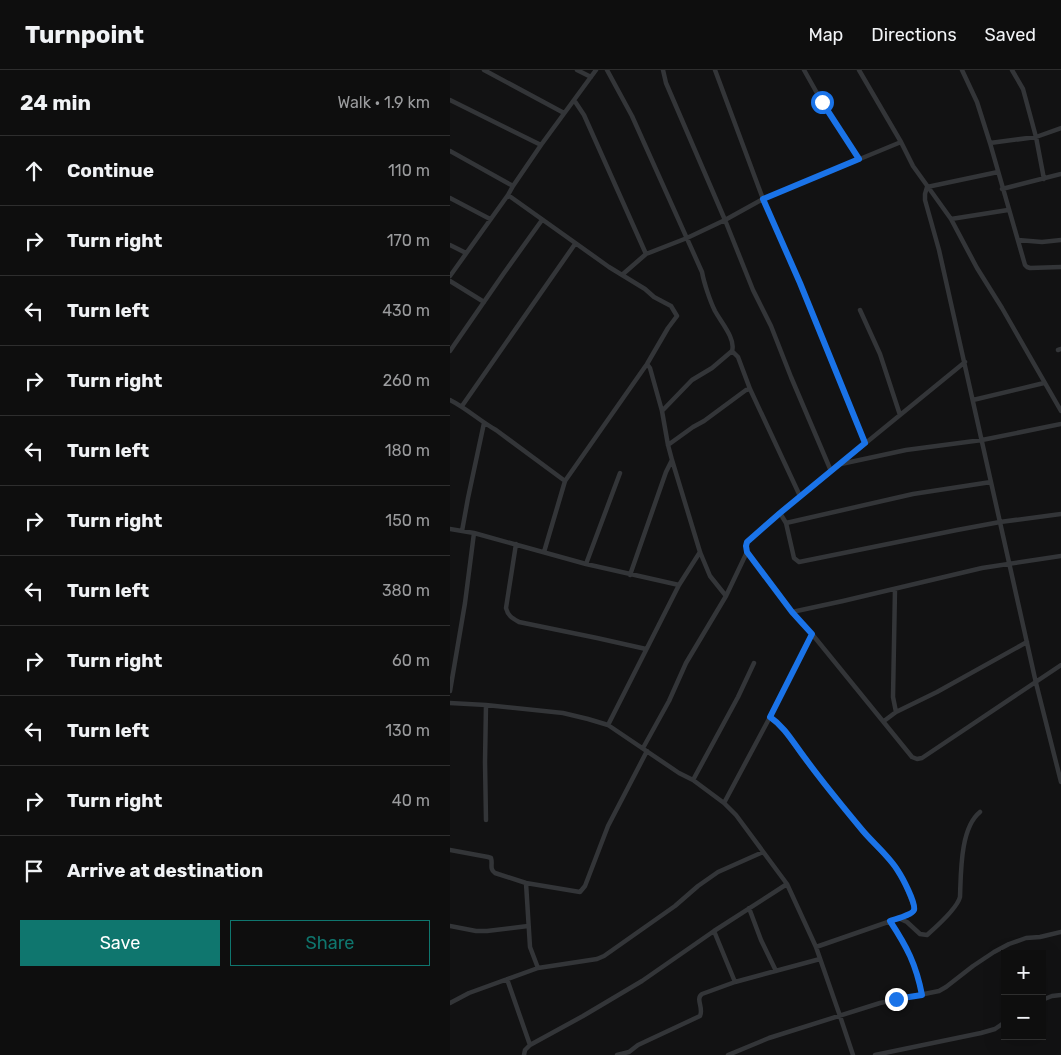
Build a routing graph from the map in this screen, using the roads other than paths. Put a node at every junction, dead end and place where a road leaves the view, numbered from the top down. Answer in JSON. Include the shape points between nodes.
{"nodes":[{"id":1,"x":484,"y":70,"type":"edge"},
{"id":2,"x":577,"y":70,"type":"edge"},
{"id":3,"x":596,"y":70,"type":"edge"},
{"id":4,"x":607,"y":70,"type":"edge"},
{"id":5,"x":663,"y":70,"type":"edge"},
{"id":6,"x":715,"y":70,"type":"edge"},
{"id":7,"x":804,"y":70,"type":"edge"},
{"id":8,"x":859,"y":70,"type":"edge"},
{"id":9,"x":962,"y":70,"type":"edge"},
{"id":10,"x":1012,"y":70,"type":"edge"},
{"id":11,"x":590,"y":77,"type":"junction"},
{"id":12,"x":450,"y":100,"type":"edge"},
{"id":13,"x":574,"y":100,"type":"junction"},
{"id":14,"x":564,"y":112,"type":"junction"},
{"id":15,"x":1061,"y":128,"type":"edge"},
{"id":16,"x":1036,"y":137,"type":"junction"},
{"id":17,"x":901,"y":142,"type":"junction"},
{"id":18,"x":990,"y":143,"type":"junction"},
{"id":19,"x":541,"y":145,"type":"junction"},
{"id":20,"x":450,"y":151,"type":"edge"},
{"id":21,"x":859,"y":159,"type":"junction"},
{"id":22,"x":998,"y":172,"type":"junction"},
{"id":23,"x":1061,"y":174,"type":"edge"},
{"id":24,"x":1044,"y":179,"type":"junction"},
{"id":25,"x":513,"y":186,"type":"junction"},
{"id":26,"x":927,"y":187,"type":"junction"},
{"id":27,"x":1002,"y":189,"type":"junction"},
{"id":28,"x":508,"y":195,"type":"junction"},
{"id":29,"x":450,"y":198,"type":"edge"},
{"id":30,"x":763,"y":199,"type":"junction"},
{"id":31,"x":1008,"y":210,"type":"junction"},
{"id":32,"x":490,"y":219,"type":"junction"},
{"id":33,"x":951,"y":219,"type":"junction"},
{"id":34,"x":542,"y":220,"type":"junction"},
{"id":35,"x":725,"y":220,"type":"junction"},
{"id":36,"x":687,"y":238,"type":"junction"},
{"id":37,"x":1018,"y":240,"type":"junction"},
{"id":38,"x":1061,"y":240,"type":"edge"},
{"id":39,"x":575,"y":244,"type":"junction"},
{"id":40,"x":450,"y":245,"type":"edge"},
{"id":41,"x":466,"y":253,"type":"junction"},
{"id":42,"x":646,"y":254,"type":"junction"},
{"id":43,"x":1061,"y":267,"type":"edge"},
{"id":44,"x":623,"y":274,"type":"junction"},
{"id":45,"x":450,"y":276,"type":"edge"},
{"id":46,"x":450,"y":281,"type":"edge"},
{"id":47,"x":484,"y":302,"type":"junction"},
{"id":48,"x":860,"y":310,"type":"dead end"},
{"id":49,"x":450,"y":351,"type":"edge"},
{"id":50,"x":732,"y":351,"type":"junction"},
{"id":51,"x":965,"y":362,"type":"junction"},
{"id":52,"x":647,"y":364,"type":"junction"},
{"id":53,"x":1044,"y":383,"type":"junction"},
{"id":54,"x":750,"y":389,"type":"junction"},
{"id":55,"x":450,"y":400,"type":"edge"},
{"id":56,"x":973,"y":400,"type":"junction"},
{"id":57,"x":462,"y":406,"type":"junction"},
{"id":58,"x":662,"y":411,"type":"junction"},
{"id":59,"x":1061,"y":411,"type":"edge"},
{"id":60,"x":900,"y":415,"type":"junction"},
{"id":61,"x":484,"y":424,"type":"junction"},
{"id":62,"x":1061,"y":424,"type":"edge"},
{"id":63,"x":982,"y":440,"type":"junction"},
{"id":64,"x":865,"y":443,"type":"junction"},
{"id":65,"x":668,"y":445,"type":"junction"},
{"id":66,"x":672,"y":460,"type":"junction"},
{"id":67,"x":839,"y":465,"type":"junction"},
{"id":68,"x":831,"y":471,"type":"junction"},
{"id":69,"x":620,"y":473,"type":"dead end"},
{"id":70,"x":565,"y":481,"type":"junction"},
{"id":71,"x":991,"y":482,"type":"junction"},
{"id":72,"x":800,"y":496,"type":"junction"},
{"id":73,"x":780,"y":513,"type":"junction"},
{"id":74,"x":1061,"y":514,"type":"edge"},
{"id":75,"x":1000,"y":522,"type":"junction"},
{"id":76,"x":786,"y":523,"type":"junction"},
{"id":77,"x":450,"y":529,"type":"edge"},
{"id":78,"x":462,"y":531,"type":"junction"},
{"id":79,"x":474,"y":533,"type":"junction"},
{"id":80,"x":516,"y":544,"type":"junction"},
{"id":81,"x":544,"y":552,"type":"junction"},
{"id":82,"x":700,"y":552,"type":"junction"},
{"id":83,"x":747,"y":552,"type":"junction"},
{"id":84,"x":1061,"y":556,"type":"edge"},
{"id":85,"x":586,"y":564,"type":"junction"},
{"id":86,"x":1009,"y":564,"type":"junction"},
{"id":87,"x":630,"y":575,"type":"junction"},
{"id":88,"x":678,"y":585,"type":"junction"},
{"id":89,"x":895,"y":589,"type":"junction"},
{"id":90,"x":726,"y":596,"type":"junction"},
{"id":91,"x":792,"y":612,"type":"junction"},
{"id":92,"x":812,"y":634,"type":"junction"},
{"id":93,"x":1027,"y":642,"type":"junction"},
{"id":94,"x":646,"y":650,"type":"junction"},
{"id":95,"x":754,"y":663,"type":"dead end"},
{"id":96,"x":1061,"y":666,"type":"edge"},
{"id":97,"x":1036,"y":683,"type":"junction"},
{"id":98,"x":450,"y":691,"type":"edge"},
{"id":99,"x":450,"y":703,"type":"edge"},
{"id":100,"x":486,"y":704,"type":"junction"},
{"id":101,"x":896,"y":712,"type":"junction"},
{"id":102,"x":770,"y":717,"type":"junction"},
{"id":103,"x":884,"y":721,"type":"junction"},
{"id":104,"x":608,"y":725,"type":"junction"},
{"id":105,"x":645,"y":749,"type":"junction"},
{"id":106,"x":693,"y":780,"type":"junction"},
{"id":107,"x":1061,"y":782,"type":"edge"},
{"id":108,"x":724,"y":803,"type":"junction"},
{"id":109,"x":980,"y":812,"type":"dead end"},
{"id":110,"x":486,"y":820,"type":"dead end"},
{"id":111,"x":450,"y":850,"type":"edge"},
{"id":112,"x":764,"y":852,"type":"junction"},
{"id":113,"x":526,"y":883,"type":"junction"},
{"id":114,"x":787,"y":884,"type":"junction"},
{"id":115,"x":748,"y":908,"type":"junction"},
{"id":116,"x":898,"y":918,"type":"junction"},
{"id":117,"x":890,"y":921,"type":"junction"},
{"id":118,"x":450,"y":926,"type":"edge"},
{"id":119,"x":528,"y":926,"type":"junction"},
{"id":120,"x":714,"y":931,"type":"junction"},
{"id":121,"x":1061,"y":932,"type":"edge"},
{"id":122,"x":816,"y":947,"type":"junction"},
{"id":123,"x":820,"y":959,"type":"junction"},
{"id":124,"x":538,"y":968,"type":"junction"},
{"id":125,"x":776,"y":971,"type":"junction"},
{"id":126,"x":506,"y":979,"type":"junction"},
{"id":127,"x":734,"y":982,"type":"junction"},
{"id":128,"x":922,"y":995,"type":"junction"},
{"id":129,"x":1061,"y":995,"type":"edge"},
{"id":130,"x":1046,"y":998,"type":"edge"},
{"id":131,"x":450,"y":1003,"type":"edge"},
{"id":132,"x":840,"y":1016,"type":"junction"},
{"id":133,"x":1001,"y":1024,"type":"edge"},
{"id":134,"x":530,"y":1045,"type":"junction"},
{"id":135,"x":524,"y":1055,"type":"edge"},
{"id":136,"x":618,"y":1055,"type":"edge"},
{"id":137,"x":728,"y":1055,"type":"edge"},
{"id":138,"x":853,"y":1055,"type":"edge"},
{"id":139,"x":875,"y":1055,"type":"edge"}],
"edges":[{"from":1,"to":14,"type":"street"},
{"from":2,"to":11,"type":"street"},
{"from":3,"to":11,"type":"street"},
{"from":4,"to":36,"type":"street","via":[[632,116]]},
{"from":5,"to":35,"type":"street"},
{"from":6,"to":30,"type":"street"},
{"from":7,"to":21,"type":"street"},
{"from":8,"to":17,"type":"street"},
{"from":9,"to":18,"type":"street"},
{"from":10,"to":16,"type":"street","via":[[1023,89]]},
{"from":11,"to":13,"type":"street"},
{"from":12,"to":19,"type":"street"},
{"from":13,"to":14,"type":"street"},
{"from":13,"to":42,"type":"street","via":[[584,115]]},
{"from":14,"to":19,"type":"street"},
{"from":15,"to":16,"type":"street"},
{"from":16,"to":18,"type":"street"},
{"from":16,"to":24,"type":"street"},
{"from":17,"to":21,"type":"street"},
{"from":17,"to":26,"type":"street"},
{"from":18,"to":22,"type":"street"},
{"from":19,"to":25,"type":"street"},
{"from":20,"to":25,"type":"street"},
{"from":21,"to":30,"type":"street"},
{"from":22,"to":26,"type":"street"},
{"from":22,"to":27,"type":"street"},
{"from":23,"to":24,"type":"street"},
{"from":24,"to":27,"type":"street"},
{"from":25,"to":28,"type":"street"},
{"from":26,"to":33,"type":"street"},
{"from":26,"to":51,"type":"street","via":[[926,205]]},
{"from":27,"to":31,"type":"street"},
{"from":28,"to":32,"type":"street"},
{"from":28,"to":34,"type":"street"},
{"from":29,"to":32,"type":"street"},
{"from":30,"to":35,"type":"street"},
{"from":30,"to":64,"type":"street"},
{"from":31,"to":33,"type":"street"},
{"from":31,"to":37,"type":"street"},
{"from":32,"to":41,"type":"street"},
{"from":33,"to":53,"type":"street"},
{"from":34,"to":39,"type":"street"},
{"from":34,"to":47,"type":"street"},
{"from":35,"to":36,"type":"street"},
{"from":35,"to":68,"type":"street"},
{"from":36,"to":42,"type":"street"},
{"from":36,"to":50,"type":"street","via":[[715,311],[733,344]]},
{"from":37,"to":38,"type":"street"},
{"from":37,"to":43,"type":"street","via":[[1027,267]]},
{"from":39,"to":44,"type":"street"},
{"from":39,"to":57,"type":"street"},
{"from":40,"to":41,"type":"street"},
{"from":41,"to":45,"type":"street"},
{"from":42,"to":44,"type":"street"},
{"from":44,"to":52,"type":"street","via":[[676,312],[677,316]]},
{"from":46,"to":47,"type":"street"},
{"from":47,"to":49,"type":"street"},
{"from":48,"to":60,"type":"street","via":[[880,354]]},
{"from":50,"to":54,"type":"street","via":[[738,357]]},
{"from":50,"to":58,"type":"street","via":[[692,380]]},
{"from":51,"to":56,"type":"street"},
{"from":51,"to":60,"type":"street"},
{"from":52,"to":58,"type":"street"},
{"from":52,"to":70,"type":"street"},
{"from":53,"to":56,"type":"street"},
{"from":53,"to":59,"type":"street"},
{"from":54,"to":65,"type":"street"},
{"from":54,"to":72,"type":"street"},
{"from":55,"to":57,"type":"street"},
{"from":56,"to":63,"type":"street"},
{"from":57,"to":61,"type":"street"},
{"from":58,"to":65,"type":"street"},
{"from":60,"to":64,"type":"street"},
{"from":61,"to":70,"type":"street"},
{"from":61,"to":78,"type":"street"},
{"from":62,"to":63,"type":"street"},
{"from":63,"to":67,"type":"street","via":[[906,450]]},
{"from":63,"to":71,"type":"street"},
{"from":64,"to":67,"type":"street"},
{"from":65,"to":66,"type":"street"},
{"from":66,"to":82,"type":"street"},
{"from":66,"to":87,"type":"street"},
{"from":67,"to":68,"type":"street"},
{"from":68,"to":72,"type":"street"},
{"from":69,"to":85,"type":"street"},
{"from":70,"to":81,"type":"street"},
{"from":71,"to":75,"type":"street"},
{"from":71,"to":76,"type":"street","via":[[912,494]]},
{"from":72,"to":73,"type":"street"},
{"from":73,"to":76,"type":"street"},
{"from":73,"to":83,"type":"street","via":[[747,542]]},
{"from":74,"to":75,"type":"street"},
{"from":75,"to":76,"type":"street","via":[[800,562],[794,558]]},
{"from":75,"to":86,"type":"street"},
{"from":77,"to":78,"type":"street"},
{"from":78,"to":79,"type":"street"},
{"from":79,"to":80,"type":"street"},
{"from":79,"to":98,"type":"street"},
{"from":80,"to":81,"type":"street"},
{"from":80,"to":94,"type":"street","via":[[507,614],[519,622]]},
{"from":81,"to":85,"type":"street"},
{"from":82,"to":88,"type":"street"},
{"from":82,"to":90,"type":"street","via":[[710,576]]},
{"from":83,"to":90,"type":"street"},
{"from":83,"to":91,"type":"street"},
{"from":84,"to":86,"type":"street"},
{"from":85,"to":87,"type":"street"},
{"from":86,"to":89,"type":"street"},
{"from":86,"to":93,"type":"street"},
{"from":87,"to":88,"type":"street"},
{"from":88,"to":94,"type":"street"},
{"from":89,"to":91,"type":"street"},
{"from":89,"to":101,"type":"street","via":[[893,697]]},
{"from":90,"to":105,"type":"street","via":[[686,664]]},
{"from":91,"to":92,"type":"street"},
{"from":92,"to":102,"type":"street"},
{"from":92,"to":103,"type":"street"},
{"from":93,"to":97,"type":"street"},
{"from":93,"to":101,"type":"street"},
{"from":94,"to":104,"type":"street"},
{"from":95,"to":106,"type":"street"},
{"from":96,"to":97,"type":"street"},
{"from":97,"to":103,"type":"street","via":[[922,758],[912,757]]},
{"from":97,"to":107,"type":"street"},
{"from":99,"to":100,"type":"street"},
{"from":100,"to":104,"type":"street","via":[[563,713]]},
{"from":100,"to":110,"type":"street"},
{"from":101,"to":103,"type":"street"},
{"from":102,"to":108,"type":"street"},
{"from":102,"to":116,"type":"street","via":[[786,732],[864,833],[899,872],[914,911]]},
{"from":104,"to":105,"type":"street"},
{"from":105,"to":106,"type":"street"},
{"from":105,"to":113,"type":"street","via":[[608,826],[583,890],[576,892]]},
{"from":106,"to":108,"type":"street"},
{"from":108,"to":112,"type":"street"},
{"from":109,"to":116,"type":"street","via":[[971,822],[967,834],[960,897],[955,908],[927,935],[920,934]]},
{"from":111,"to":113,"type":"street","via":[[488,856],[492,871]]},
{"from":112,"to":114,"type":"street"},
{"from":112,"to":124,"type":"street","via":[[718,872],[604,956]]},
{"from":113,"to":119,"type":"street"},
{"from":114,"to":115,"type":"street"},
{"from":114,"to":122,"type":"street"},
{"from":115,"to":120,"type":"street"},
{"from":115,"to":125,"type":"street"},
{"from":116,"to":117,"type":"street"},
{"from":117,"to":122,"type":"street"},
{"from":117,"to":128,"type":"street","via":[[912,959]]},
{"from":118,"to":119,"type":"street","via":[[476,931]]},
{"from":119,"to":124,"type":"street","via":[[530,947]]},
{"from":120,"to":127,"type":"street"},
{"from":120,"to":134,"type":"street","via":[[642,981]]},
{"from":121,"to":128,"type":"street","via":[[1009,944],[946,987]]},
{"from":122,"to":123,"type":"street"},
{"from":123,"to":125,"type":"street"},
{"from":123,"to":132,"type":"street"},
{"from":124,"to":126,"type":"street"},
{"from":125,"to":127,"type":"street"},
{"from":126,"to":131,"type":"street","via":[[469,992]]},
{"from":126,"to":134,"type":"street"},
{"from":127,"to":136,"type":"street","via":[[700,995],[700,1016]]},
{"from":128,"to":132,"type":"street","via":[[880,1002]]},
{"from":129,"to":130,"type":"street"},
{"from":132,"to":137,"type":"street","via":[[769,1038]]},
{"from":132,"to":138,"type":"street"},
{"from":133,"to":139,"type":"street","via":[[981,1033]]},
{"from":134,"to":135,"type":"street"}]}
